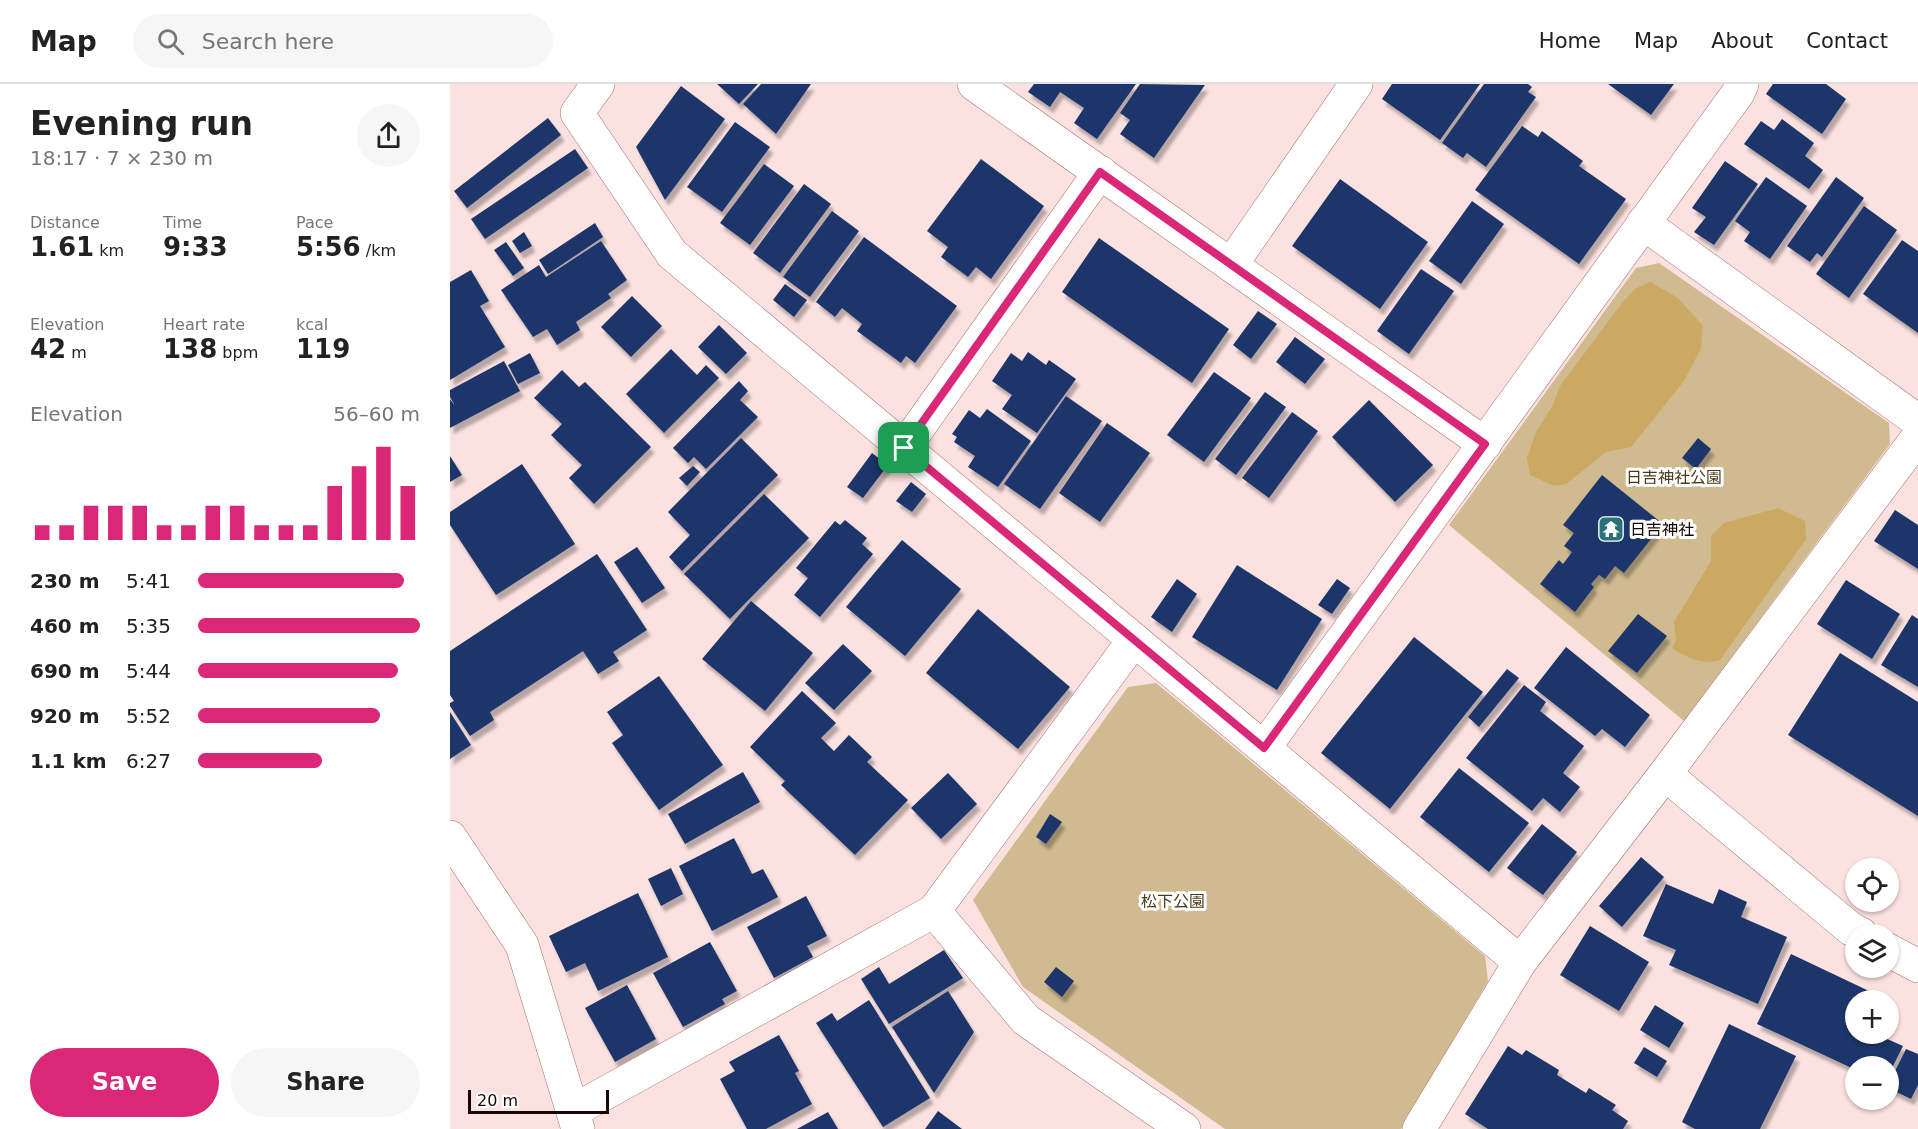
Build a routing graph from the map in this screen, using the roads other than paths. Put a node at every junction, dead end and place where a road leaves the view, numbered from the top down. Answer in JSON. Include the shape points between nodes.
{"nodes":[{"id":1,"x":598,"y":84,"type":"edge"},
{"id":2,"x":1356,"y":84,"type":"edge"},
{"id":3,"x":1742,"y":84,"type":"edge"},
{"id":4,"x":977,"y":85,"type":"edge"},
{"id":5,"x":1100,"y":172,"type":"junction"},
{"id":6,"x":1643,"y":223,"type":"junction"},
{"id":7,"x":1231,"y":265,"type":"junction"},
{"id":8,"x":1918,"y":421,"type":"edge"},
{"id":9,"x":1918,"y":437,"type":"edge"},
{"id":10,"x":1485,"y":444,"type":"junction"},
{"id":11,"x":904,"y":448,"type":"junction"},
{"id":12,"x":1134,"y":640,"type":"junction"},
{"id":13,"x":1264,"y":748,"type":"junction"},
{"id":14,"x":1665,"y":774,"type":"junction"},
{"id":15,"x":450,"y":837,"type":"edge"},
{"id":16,"x":934,"y":911,"type":"junction"},
{"id":17,"x":1845,"y":924,"type":"edge"},
{"id":18,"x":1899,"y":956,"type":"edge"},
{"id":19,"x":1520,"y":962,"type":"junction"},
{"id":20,"x":1918,"y":966,"type":"edge"},
{"id":21,"x":576,"y":1120,"type":"edge"},
{"id":22,"x":1184,"y":1129,"type":"edge"},
{"id":23,"x":1419,"y":1129,"type":"edge"}],
"edges":[{"from":1,"to":11,"type":"street","via":[[578,113],[672,254]]},
{"from":2,"to":7,"type":"street"},
{"from":3,"to":6,"type":"street"},
{"from":4,"to":5,"type":"street"},
{"from":5,"to":7,"type":"street"},
{"from":5,"to":11,"type":"street"},
{"from":6,"to":8,"type":"street"},
{"from":6,"to":10,"type":"street"},
{"from":7,"to":10,"type":"street"},
{"from":9,"to":14,"type":"street"},
{"from":10,"to":13,"type":"street"},
{"from":11,"to":12,"type":"street"},
{"from":12,"to":13,"type":"street"},
{"from":12,"to":16,"type":"street"},
{"from":13,"to":19,"type":"street"},
{"from":14,"to":17,"type":"street"},
{"from":14,"to":19,"type":"street"},
{"from":15,"to":21,"type":"street","via":[[522,945]]},
{"from":16,"to":21,"type":"street"},
{"from":16,"to":22,"type":"street","via":[[1026,1020]]},
{"from":18,"to":20,"type":"street"},
{"from":19,"to":23,"type":"street"}]}
